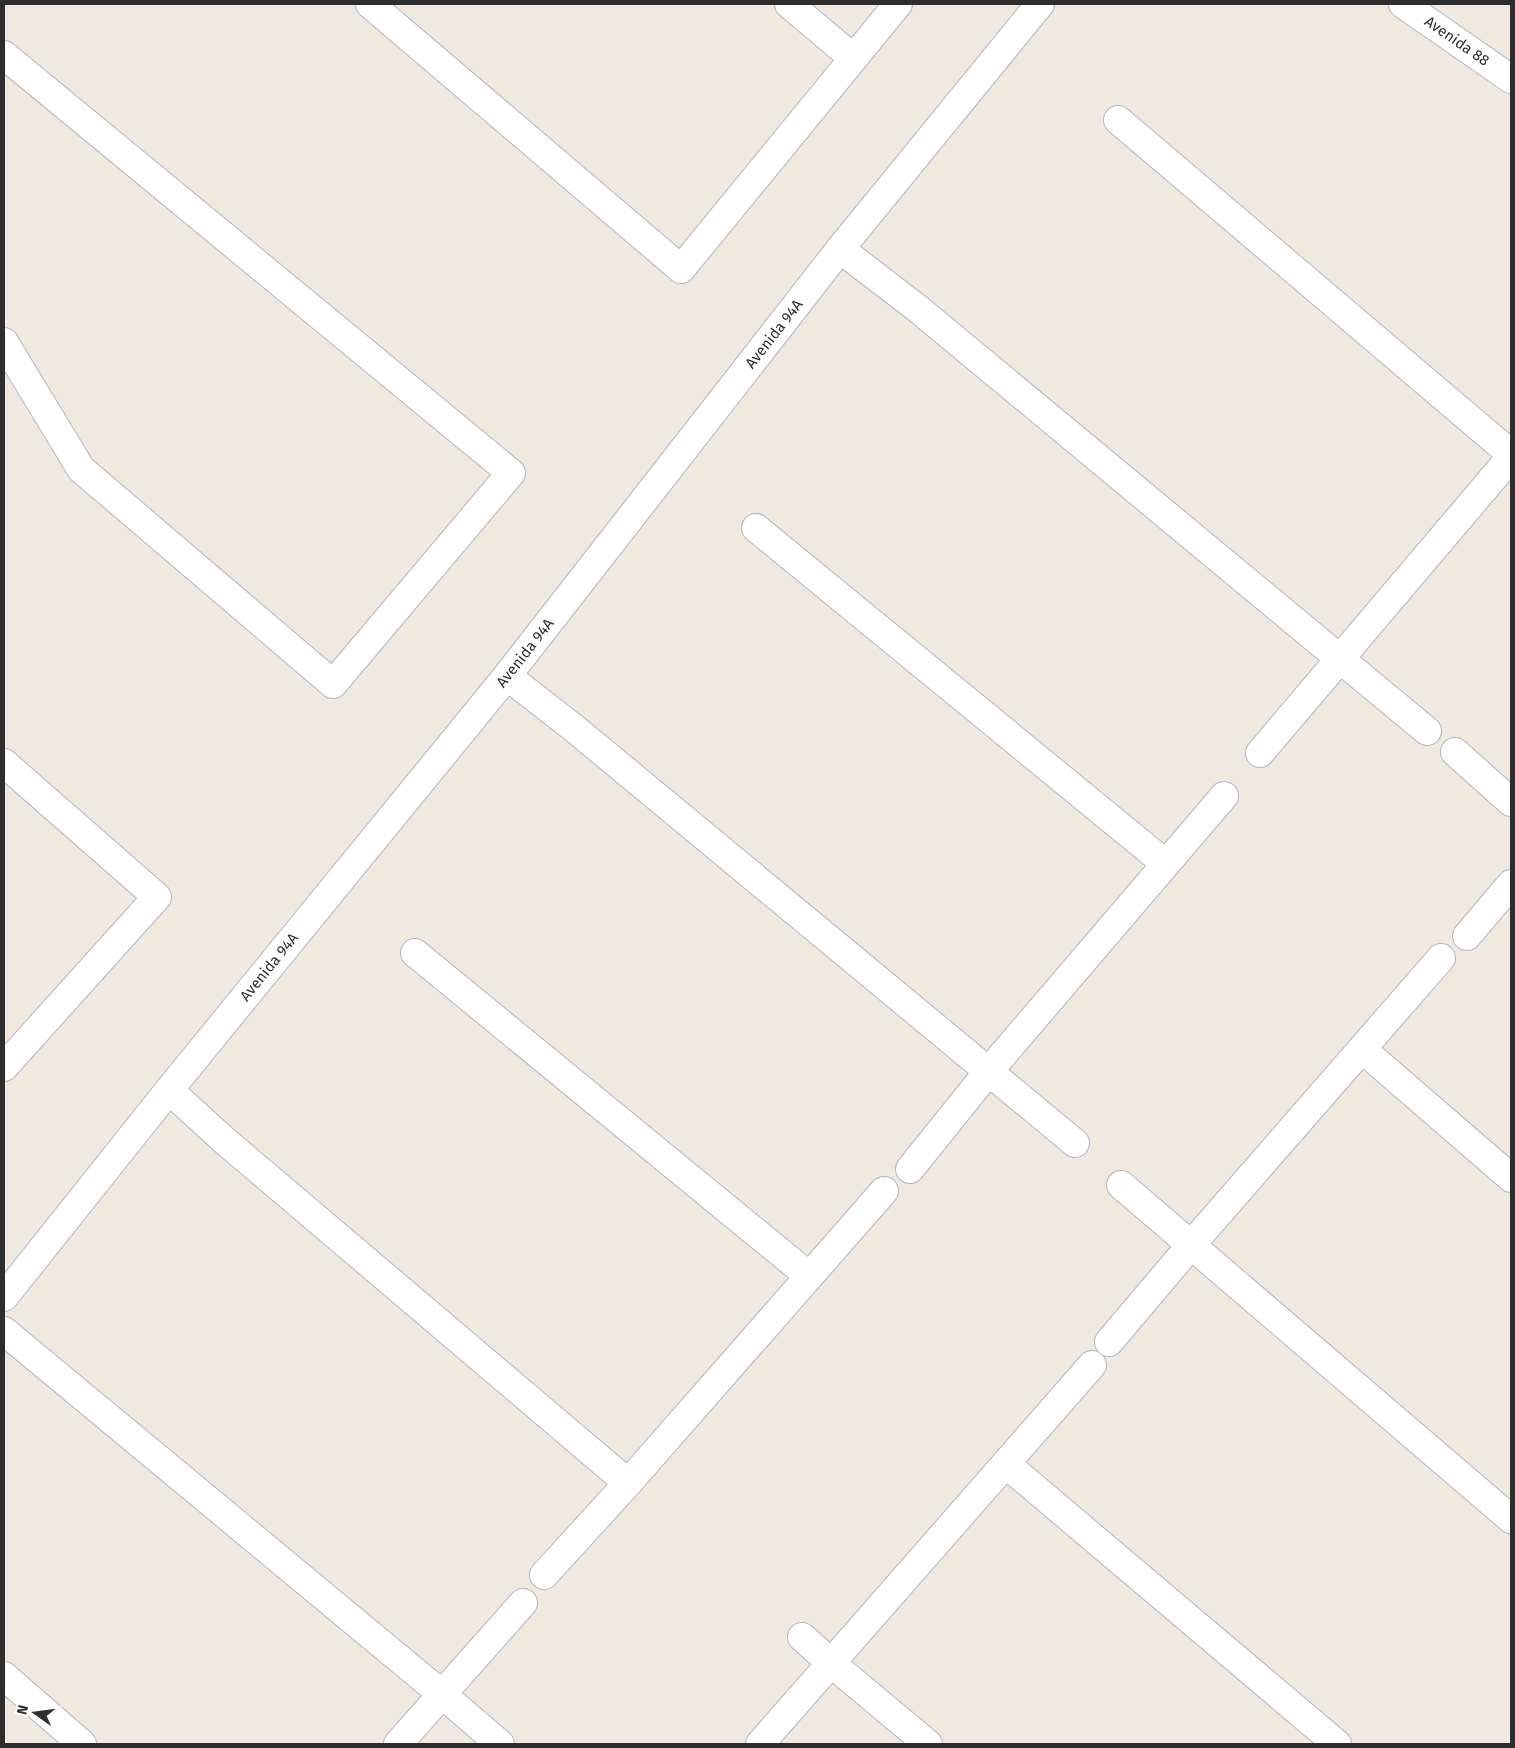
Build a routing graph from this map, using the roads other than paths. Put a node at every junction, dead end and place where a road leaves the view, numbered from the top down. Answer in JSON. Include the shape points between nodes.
{"nodes":[{"id":1,"x":370,"y":4,"type":"edge"},
{"id":2,"x":788,"y":4,"type":"edge"},
{"id":3,"x":898,"y":4,"type":"edge"},
{"id":4,"x":1040,"y":4,"type":"edge"},
{"id":5,"x":1402,"y":4,"type":"edge"},
{"id":6,"x":4,"y":55,"type":"edge"},
{"id":7,"x":853,"y":58,"type":"junction"},
{"id":8,"x":1511,"y":79,"type":"edge"},
{"id":9,"x":1118,"y":120,"type":"dead end"},
{"id":10,"x":840,"y":249,"type":"junction"},
{"id":11,"x":4,"y":342,"type":"edge"},
{"id":12,"x":1511,"y":455,"type":"edge"},
{"id":13,"x":756,"y":528,"type":"dead end"},
{"id":14,"x":1341,"y":660,"type":"junction"},
{"id":15,"x":507,"y":676,"type":"junction"},
{"id":16,"x":1427,"y":730,"type":"dead end"},
{"id":17,"x":1455,"y":752,"type":"dead end"},
{"id":18,"x":1260,"y":753,"type":"dead end"},
{"id":19,"x":4,"y":763,"type":"edge"},
{"id":20,"x":1224,"y":796,"type":"dead end"},
{"id":21,"x":1511,"y":802,"type":"edge"},
{"id":22,"x":1166,"y":864,"type":"junction"},
{"id":23,"x":1511,"y":884,"type":"edge"},
{"id":24,"x":1467,"y":936,"type":"dead end"},
{"id":25,"x":415,"y":954,"type":"dead end"},
{"id":26,"x":1441,"y":958,"type":"dead end"},
{"id":27,"x":1362,"y":1049,"type":"junction"},
{"id":28,"x":4,"y":1067,"type":"edge"},
{"id":29,"x":988,"y":1072,"type":"junction"},
{"id":30,"x":169,"y":1090,"type":"junction"},
{"id":31,"x":1075,"y":1143,"type":"dead end"},
{"id":32,"x":910,"y":1169,"type":"dead end"},
{"id":33,"x":1511,"y":1178,"type":"edge"},
{"id":34,"x":1121,"y":1185,"type":"dead end"},
{"id":35,"x":884,"y":1191,"type":"dead end"},
{"id":36,"x":1191,"y":1246,"type":"junction"},
{"id":37,"x":809,"y":1276,"type":"junction"},
{"id":38,"x":4,"y":1297,"type":"edge"},
{"id":39,"x":4,"y":1330,"type":"edge"},
{"id":40,"x":1109,"y":1342,"type":"dead end"},
{"id":41,"x":1092,"y":1365,"type":"dead end"},
{"id":42,"x":1006,"y":1464,"type":"junction"},
{"id":43,"x":628,"y":1483,"type":"junction"},
{"id":44,"x":1511,"y":1519,"type":"edge"},
{"id":45,"x":544,"y":1575,"type":"dead end"},
{"id":46,"x":523,"y":1603,"type":"dead end"},
{"id":47,"x":802,"y":1637,"type":"dead end"},
{"id":48,"x":831,"y":1663,"type":"junction"},
{"id":49,"x":4,"y":1676,"type":"edge"},
{"id":50,"x":443,"y":1695,"type":"junction"},
{"id":51,"x":82,"y":1744,"type":"edge"},
{"id":52,"x":398,"y":1744,"type":"edge"},
{"id":53,"x":500,"y":1744,"type":"edge"},
{"id":54,"x":760,"y":1744,"type":"edge"},
{"id":55,"x":928,"y":1744,"type":"edge"},
{"id":56,"x":1337,"y":1744,"type":"edge"}],
"edges":[{"from":1,"to":7,"type":"street","via":[[681,269]]},
{"from":2,"to":7,"type":"street"},
{"from":3,"to":7,"type":"street"},
{"from":4,"to":10,"type":"street","name":"Avenida 94A"},
{"from":5,"to":8,"type":"street","name":"Avenida 88"},
{"from":6,"to":11,"type":"street","via":[[511,473],[333,684],[81,469]]},
{"from":9,"to":12,"type":"street"},
{"from":10,"to":14,"type":"street","via":[[917,308]]},
{"from":10,"to":15,"type":"street","name":"Avenida 94A"},
{"from":12,"to":14,"type":"street"},
{"from":13,"to":22,"type":"street"},
{"from":14,"to":16,"type":"street"},
{"from":14,"to":18,"type":"street"},
{"from":15,"to":29,"type":"street"},
{"from":15,"to":30,"type":"street","name":"Avenida 94A"},
{"from":17,"to":21,"type":"street"},
{"from":19,"to":28,"type":"street","via":[[157,897]]},
{"from":20,"to":22,"type":"street"},
{"from":22,"to":29,"type":"street"},
{"from":23,"to":24,"type":"street"},
{"from":25,"to":37,"type":"street"},
{"from":26,"to":27,"type":"street"},
{"from":27,"to":33,"type":"street"},
{"from":27,"to":36,"type":"street"},
{"from":29,"to":31,"type":"street"},
{"from":29,"to":32,"type":"street"},
{"from":30,"to":38,"type":"street","name":"Avenida 94A"},
{"from":30,"to":43,"type":"street"},
{"from":34,"to":36,"type":"street"},
{"from":35,"to":37,"type":"street"},
{"from":36,"to":40,"type":"street"},
{"from":36,"to":44,"type":"street"},
{"from":37,"to":43,"type":"street"},
{"from":39,"to":50,"type":"street"},
{"from":41,"to":42,"type":"street"},
{"from":42,"to":48,"type":"street"},
{"from":42,"to":56,"type":"street"},
{"from":43,"to":45,"type":"street"},
{"from":46,"to":50,"type":"street"},
{"from":47,"to":48,"type":"street"},
{"from":48,"to":54,"type":"street"},
{"from":48,"to":55,"type":"street"},
{"from":49,"to":51,"type":"street"},
{"from":50,"to":52,"type":"street"},
{"from":50,"to":53,"type":"street"}]}
